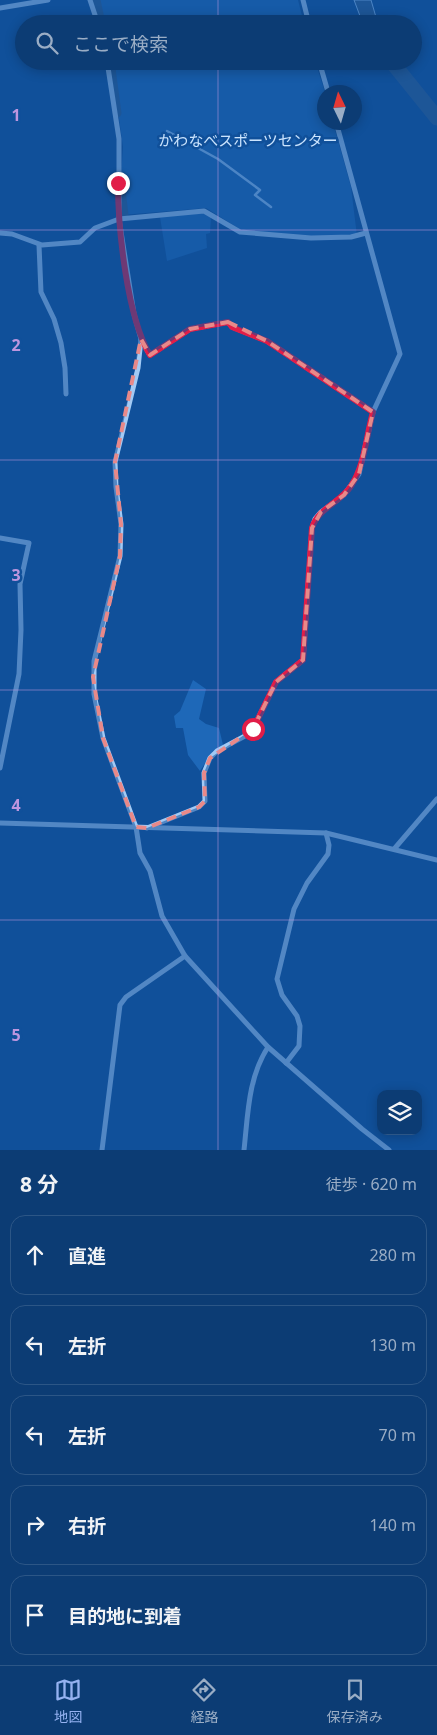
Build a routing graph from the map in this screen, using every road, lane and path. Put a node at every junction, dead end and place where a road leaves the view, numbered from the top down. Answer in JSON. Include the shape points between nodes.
{"nodes":[{"id":1,"x":48,"y":0,"type":"edge"},
{"id":2,"x":90,"y":0,"type":"edge"},
{"id":3,"x":303,"y":0,"type":"edge"},
{"id":4,"x":0,"y":8,"type":"edge"},
{"id":5,"x":95,"y":15,"type":"edge"},
{"id":6,"x":307,"y":15,"type":"edge"},
{"id":7,"x":108,"y":70,"type":"edge"},
{"id":8,"x":322,"y":70,"type":"edge"},
{"id":9,"x":326,"y":85,"type":"edge"},
{"id":10,"x":338,"y":130,"type":"edge"},
{"id":11,"x":119,"y":218,"type":"junction"},
{"id":12,"x":0,"y":233,"type":"edge"},
{"id":13,"x":366,"y":233,"type":"junction"},
{"id":14,"x":39,"y":245,"type":"junction"},
{"id":15,"x":141,"y":339,"type":"junction"},
{"id":16,"x":66,"y":394,"type":"dead end"},
{"id":17,"x":373,"y":412,"type":"junction"},
{"id":18,"x":0,"y":538,"type":"edge"},
{"id":19,"x":0,"y":768,"type":"edge"},
{"id":20,"x":437,"y":799,"type":"edge"},
{"id":21,"x":0,"y":823,"type":"edge"},
{"id":22,"x":136,"y":827,"type":"junction"},
{"id":23,"x":147,"y":828,"type":"junction"},
{"id":24,"x":326,"y":833,"type":"junction"},
{"id":25,"x":395,"y":848,"type":"junction"},
{"id":26,"x":437,"y":860,"type":"edge"},
{"id":27,"x":185,"y":956,"type":"junction"},
{"id":28,"x":268,"y":1047,"type":"junction"},
{"id":29,"x":286,"y":1063,"type":"junction"},
{"id":30,"x":102,"y":1150,"type":"edge"},
{"id":31,"x":244,"y":1150,"type":"edge"},
{"id":32,"x":389,"y":1150,"type":"edge"}],
"edges":[{"from":1,"to":4,"type":"street"},
{"from":2,"to":5,"type":"street"},
{"from":3,"to":6,"type":"street"},
{"from":7,"to":11,"type":"street","via":[[119,139]]},
{"from":8,"to":9,"type":"street"},
{"from":10,"to":13,"type":"street"},
{"from":11,"to":13,"type":"street","via":[[204,211],[240,232],[312,238],[350,237]]},
{"from":11,"to":14,"type":"street","via":[[95,228],[80,242]]},
{"from":11,"to":15,"type":"street"},
{"from":12,"to":14,"type":"street","via":[[12,234]]},
{"from":13,"to":17,"type":"street","via":[[400,354]]},
{"from":14,"to":16,"type":"street","via":[[41,292],[61,343]]},
{"from":15,"to":17,"type":"street","via":[[150,355],[190,329],[228,322],[232,327],[267,341]]},
{"from":15,"to":22,"type":"street","via":[[138,368],[116,462],[120,556],[100,628],[93,677],[103,738]]},
{"from":17,"to":23,"type":"street","via":[[359,474],[344,496],[321,512],[312,528],[303,660],[276,682],[253,729],[210,758],[204,773],[205,801],[199,807]]},
{"from":18,"to":19,"type":"street","via":[[29,543],[20,584],[18,674]]},
{"from":20,"to":25,"type":"street"},
{"from":21,"to":22,"type":"street"},
{"from":22,"to":23,"type":"street"},
{"from":22,"to":27,"type":"street","via":[[140,853],[150,871],[162,916]]},
{"from":23,"to":24,"type":"street"},
{"from":24,"to":25,"type":"street"},
{"from":24,"to":29,"type":"street","via":[[328,854],[307,883],[294,909],[277,978],[300,1026],[299,1046]]},
{"from":25,"to":26,"type":"street"},
{"from":27,"to":28,"type":"street"},
{"from":27,"to":30,"type":"street","via":[[126,997],[120,1005]]},
{"from":28,"to":29,"type":"street"},
{"from":28,"to":31,"type":"street","via":[[252,1082]]},
{"from":29,"to":32,"type":"street"}]}
